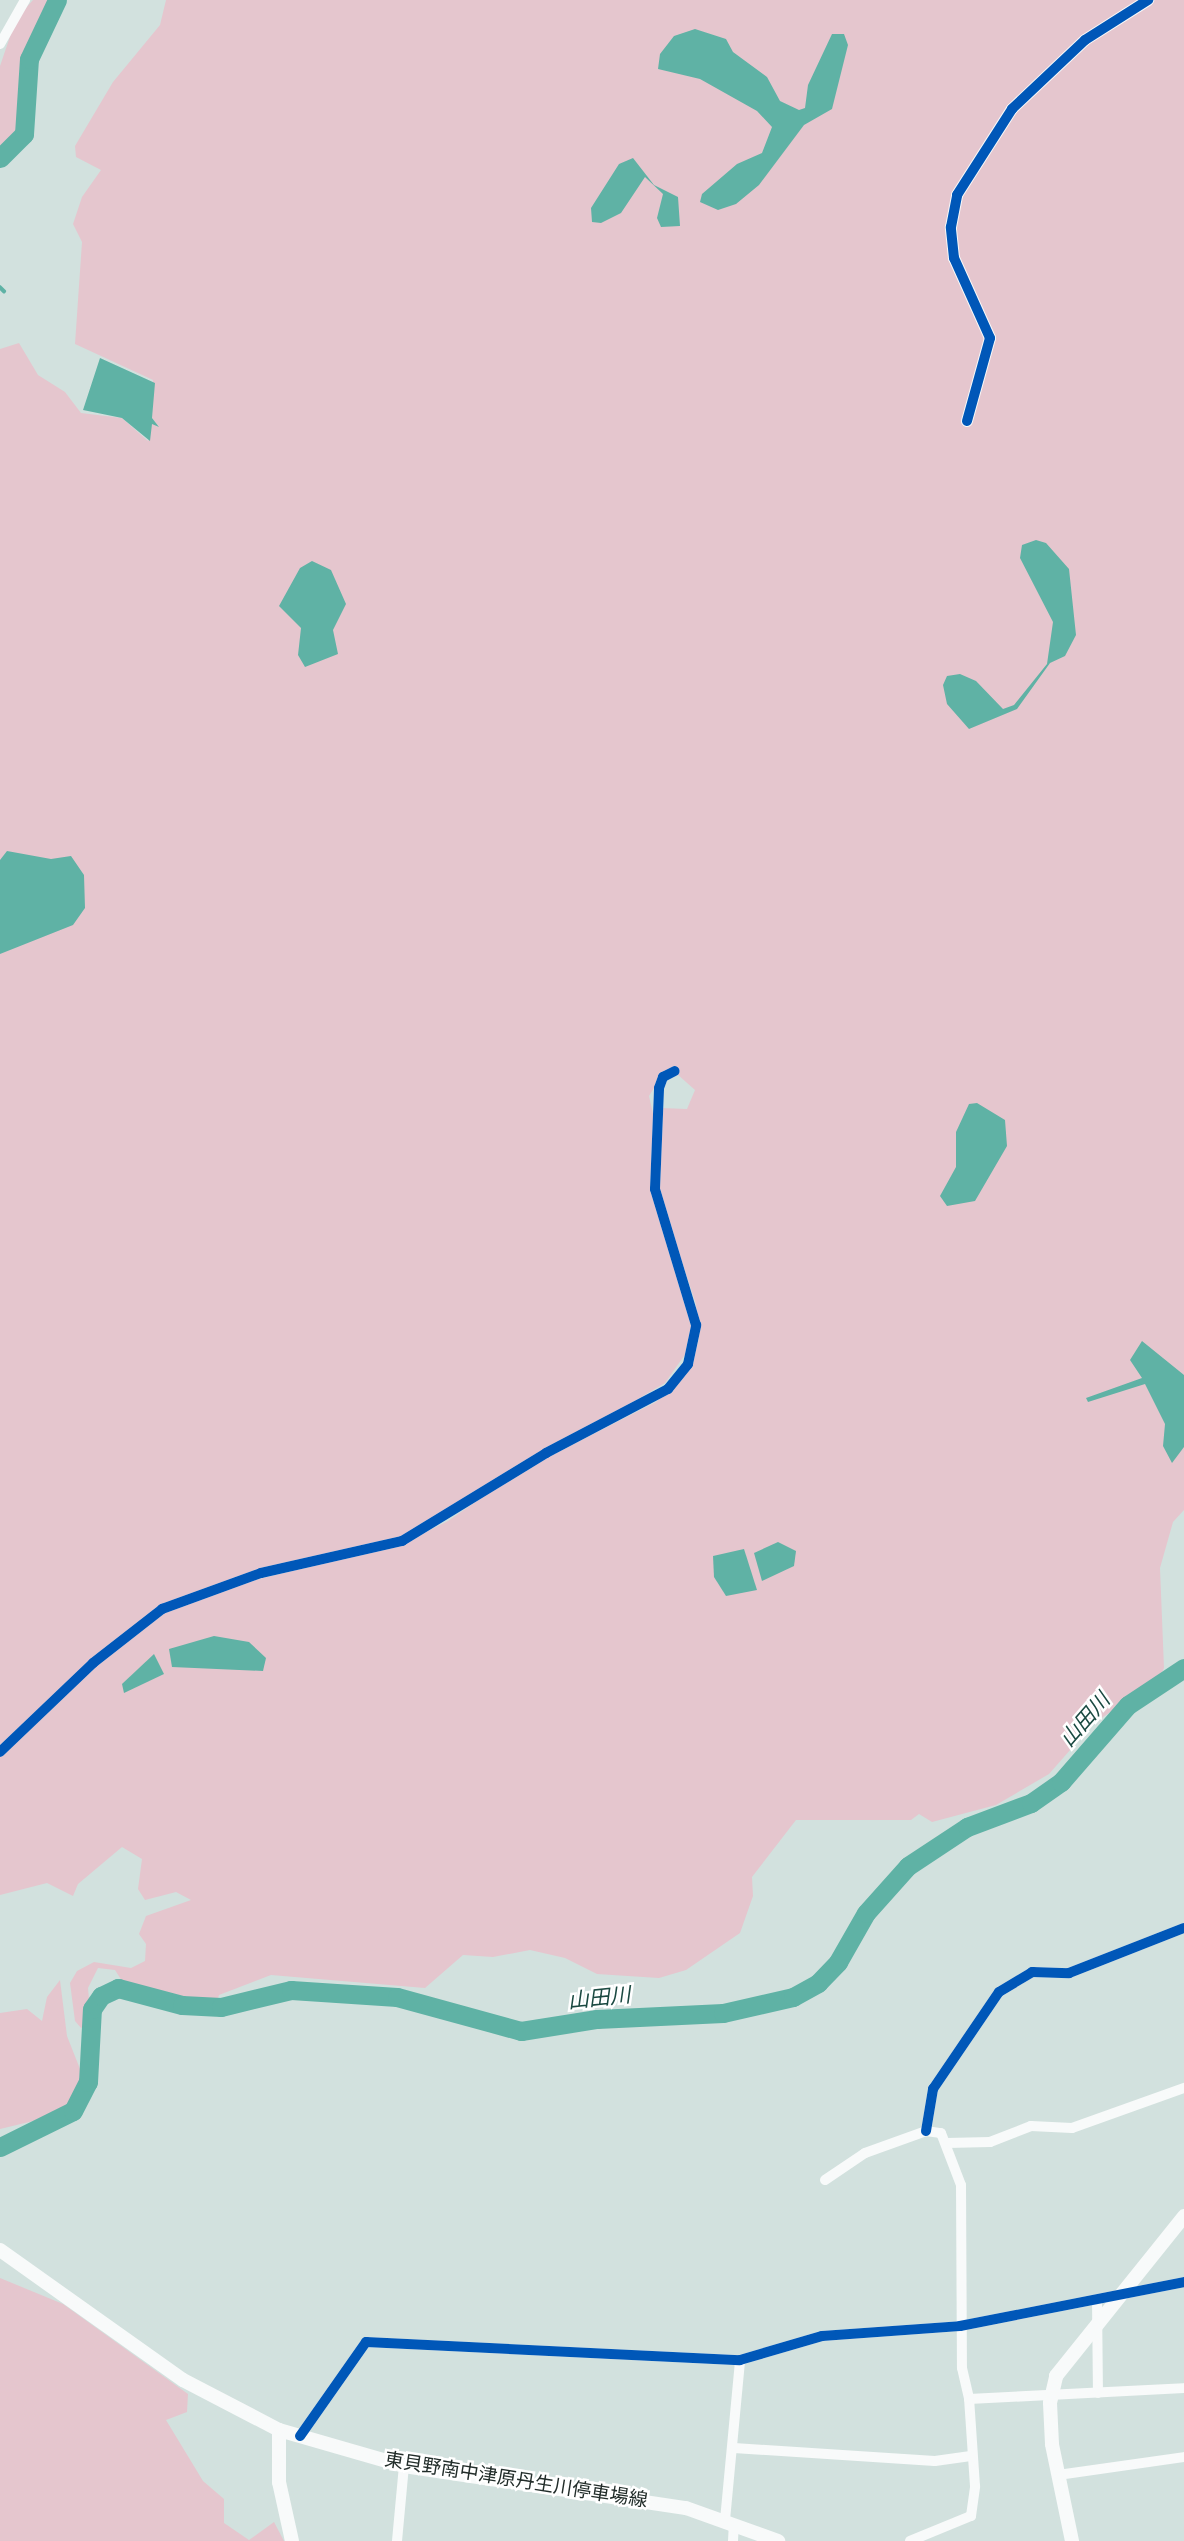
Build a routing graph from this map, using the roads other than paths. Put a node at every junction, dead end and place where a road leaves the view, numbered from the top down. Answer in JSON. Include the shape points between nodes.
{"nodes":[{"id":1,"x":25,"y":0,"type":"edge"},
{"id":2,"x":1148,"y":0,"type":"edge"},
{"id":3,"x":0,"y":44,"type":"edge"},
{"id":4,"x":968,"y":421,"type":"dead end"},
{"id":5,"x":675,"y":1071,"type":"dead end"},
{"id":6,"x":0,"y":1752,"type":"edge"},
{"id":7,"x":1184,"y":1928,"type":"edge"},
{"id":8,"x":1184,"y":2088,"type":"edge"},
{"id":9,"x":926,"y":2131,"type":"junction"},
{"id":10,"x":947,"y":2143,"type":"junction"},
{"id":11,"x":825,"y":2180,"type":"dead end"},
{"id":12,"x":1184,"y":2217,"type":"edge"},
{"id":13,"x":0,"y":2250,"type":"edge"},
{"id":14,"x":1184,"y":2282,"type":"edge"},
{"id":15,"x":1119,"y":2296,"type":"junction"},
{"id":16,"x":1097,"y":2300,"type":"junction"},
{"id":17,"x":1096,"y":2323,"type":"junction"},
{"id":18,"x":960,"y":2326,"type":"junction"},
{"id":19,"x":740,"y":2360,"type":"junction"},
{"id":20,"x":1184,"y":2388,"type":"edge"},
{"id":21,"x":1051,"y":2393,"type":"junction"},
{"id":22,"x":1098,"y":2393,"type":"junction"},
{"id":23,"x":969,"y":2399,"type":"junction"},
{"id":24,"x":279,"y":2430,"type":"junction"},
{"id":25,"x":300,"y":2436,"type":"junction"},
{"id":26,"x":734,"y":2448,"type":"junction"},
{"id":27,"x":971,"y":2456,"type":"junction"},
{"id":28,"x":1184,"y":2457,"type":"edge"},
{"id":29,"x":404,"y":2466,"type":"junction"},
{"id":30,"x":1058,"y":2475,"type":"junction"},
{"id":31,"x":730,"y":2522,"type":"junction"},
{"id":32,"x":292,"y":2541,"type":"edge"},
{"id":33,"x":397,"y":2541,"type":"edge"},
{"id":34,"x":733,"y":2541,"type":"edge"},
{"id":35,"x":778,"y":2541,"type":"edge"},
{"id":36,"x":910,"y":2541,"type":"edge"},
{"id":37,"x":1072,"y":2541,"type":"edge"}],
"edges":[{"from":1,"to":3,"type":"street"},
{"from":2,"to":4,"type":"street","via":[[1085,40],[1022,99],[992,134],[957,195],[953,249],[987,327],[989,351]]},
{"from":5,"to":6,"type":"street","via":[[663,1077],[659,1088],[655,1189],[696,1325],[688,1364],[668,1389],[546,1453],[402,1541],[261,1573],[162,1609],[93,1664]]},
{"from":7,"to":9,"type":"street","via":[[1069,1973],[1032,1972],[999,1992],[933,2089]]},
{"from":8,"to":10,"type":"street","via":[[1072,2128],[1031,2126],[990,2142]]},
{"from":9,"to":10,"type":"street","via":[[939,2130]]},
{"from":9,"to":11,"type":"street","via":[[865,2153]]},
{"from":10,"to":18,"type":"street","via":[[961,2185]]},
{"from":12,"to":15,"type":"main road"},
{"from":13,"to":24,"type":"main road","name":"東貝野南中津原丹生川停車場線","via":[[183,2380]]},
{"from":14,"to":15,"type":"street"},
{"from":15,"to":16,"type":"street"},
{"from":15,"to":17,"type":"main road"},
{"from":16,"to":17,"type":"street"},
{"from":16,"to":18,"type":"street"},
{"from":17,"to":21,"type":"main road","via":[[1066,2359]]},
{"from":17,"to":22,"type":"street"},
{"from":18,"to":19,"type":"street","via":[[854,2331]]},
{"from":18,"to":23,"type":"street"},
{"from":19,"to":25,"type":"street","via":[[366,2342]]},
{"from":19,"to":26,"type":"street"},
{"from":20,"to":22,"type":"street"},
{"from":21,"to":22,"type":"street"},
{"from":21,"to":23,"type":"street"},
{"from":21,"to":30,"type":"main road"},
{"from":23,"to":27,"type":"street"},
{"from":24,"to":25,"type":"main road","name":"東貝野南中津原丹生川停車場線"},
{"from":24,"to":32,"type":"main road","via":[[279,2482]]},
{"from":25,"to":29,"type":"main road","name":"東貝野南中津原丹生川停車場線"},
{"from":26,"to":27,"type":"street","via":[[935,2461]]},
{"from":26,"to":31,"type":"street"},
{"from":27,"to":36,"type":"street","via":[[971,2516]]},
{"from":28,"to":30,"type":"street"},
{"from":29,"to":31,"type":"main road","name":"東貝野南中津原丹生川停車場線","via":[[661,2504]]},
{"from":29,"to":33,"type":"street"},
{"from":30,"to":37,"type":"main road"},
{"from":31,"to":34,"type":"street"},
{"from":31,"to":35,"type":"main road","name":"東貝野南中津原丹生川停車場線"}]}
